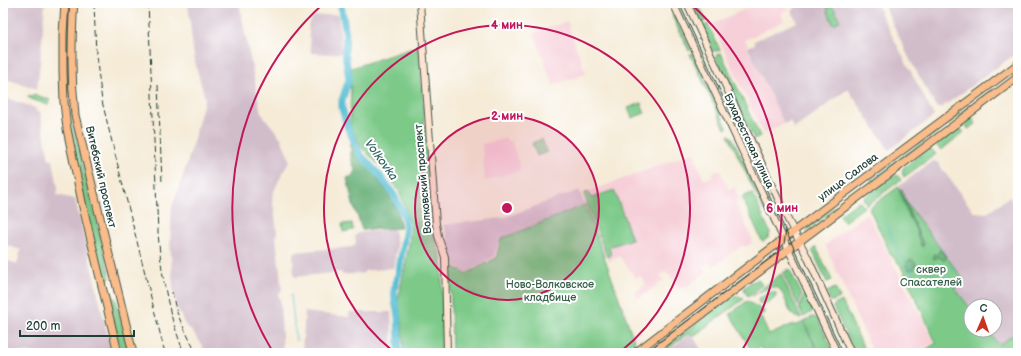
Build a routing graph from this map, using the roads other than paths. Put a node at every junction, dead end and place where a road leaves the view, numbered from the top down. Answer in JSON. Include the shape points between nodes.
{"nodes":[{"id":1,"x":65,"y":3,"type":"edge"},
{"id":2,"x":74,"y":3,"type":"edge"},
{"id":3,"x":420,"y":3,"type":"edge"},
{"id":4,"x":673,"y":3,"type":"edge"},
{"id":5,"x":687,"y":3,"type":"edge"},
{"id":6,"x":1018,"y":64,"type":"edge"},
{"id":7,"x":1018,"y":77,"type":"edge"},
{"id":8,"x":996,"y":80,"type":"junction"},
{"id":9,"x":1002,"y":89,"type":"junction"},
{"id":10,"x":728,"y":92,"type":"junction"},
{"id":11,"x":64,"y":93,"type":"junction"},
{"id":12,"x":73,"y":93,"type":"junction"},
{"id":13,"x":717,"y":97,"type":"junction"},
{"id":14,"x":864,"y":179,"type":"junction"},
{"id":15,"x":870,"y":188,"type":"junction"},
{"id":16,"x":838,"y":198,"type":"junction"},
{"id":17,"x":844,"y":208,"type":"junction"},
{"id":18,"x":794,"y":231,"type":"junction"},
{"id":19,"x":784,"y":239,"type":"junction"},
{"id":20,"x":799,"y":241,"type":"junction"},
{"id":21,"x":789,"y":249,"type":"junction"},
{"id":22,"x":114,"y":278,"type":"junction"},
{"id":23,"x":100,"y":280,"type":"junction"},
{"id":24,"x":118,"y":296,"type":"junction"},
{"id":25,"x":105,"y":299,"type":"junction"},
{"id":26,"x":118,"y":353,"type":"edge"},
{"id":27,"x":133,"y":353,"type":"edge"},
{"id":28,"x":447,"y":353,"type":"edge"},
{"id":29,"x":634,"y":353,"type":"edge"},
{"id":30,"x":651,"y":353,"type":"edge"},
{"id":31,"x":838,"y":353,"type":"edge"},
{"id":32,"x":851,"y":353,"type":"edge"}],
"edges":[{"from":1,"to":11,"type":"main road","name":"Витебский проспект"},
{"from":2,"to":12,"type":"main road","name":"Витебский проспект"},
{"from":3,"to":28,"type":"main road","name":"Волковский проспект","via":[[436,224],[445,257]]},
{"from":4,"to":13,"type":"main road","name":"Бухарестская улица"},
{"from":5,"to":10,"type":"main road","name":"Бухарестская улица"},
{"from":6,"to":8,"type":"main road","name":"улица Салова"},
{"from":7,"to":9,"type":"main road","name":"улица Салова"},
{"from":8,"to":9,"type":"main road","via":[[996,84]]},
{"from":8,"to":14,"type":"main road","name":"улица Салова"},
{"from":9,"to":15,"type":"main road","name":"улица Салова"},
{"from":10,"to":13,"type":"main road"},
{"from":10,"to":18,"type":"main road","name":"Бухарестская улица"},
{"from":11,"to":12,"type":"main road","via":[[68,96]]},
{"from":11,"to":23,"type":"main road","name":"Витебский проспект","via":[[75,172]]},
{"from":12,"to":22,"type":"main road","name":"Витебский проспект","via":[[82,148]]},
{"from":13,"to":19,"type":"main road","name":"Бухарестская улица"},
{"from":14,"to":15,"type":"main road"},
{"from":14,"to":16,"type":"main road","name":"улица Салова"},
{"from":15,"to":17,"type":"main road","name":"улица Салова"},
{"from":16,"to":17,"type":"main road","via":[[840,207]]},
{"from":16,"to":18,"type":"main road","name":"улица Салова"},
{"from":17,"to":20,"type":"main road","name":"улица Салова"},
{"from":18,"to":19,"type":"main road","name":"улица Салова"},
{"from":18,"to":20,"type":"main road","name":"Бухарестская улица"},
{"from":19,"to":20,"type":"main road"},
{"from":19,"to":21,"type":"main road","name":"Бухарестская улица"},
{"from":19,"to":29,"type":"main road","name":"улица Салова"},
{"from":20,"to":21,"type":"main road","name":"улица Салова"},
{"from":20,"to":32,"type":"main road","name":"Бухарестская улица"},
{"from":21,"to":30,"type":"main road","name":"улица Салова"},
{"from":21,"to":31,"type":"main road","name":"Бухарестская улица"},
{"from":22,"to":23,"type":"main road","via":[[109,282]]},
{"from":22,"to":24,"type":"main road","name":"Витебский проспект"},
{"from":23,"to":25,"type":"main road","name":"Витебский проспект"},
{"from":24,"to":25,"type":"main road","via":[[111,294]]},
{"from":24,"to":27,"type":"main road","name":"Витебский проспект"},
{"from":25,"to":26,"type":"main road","name":"Витебский проспект"}]}
